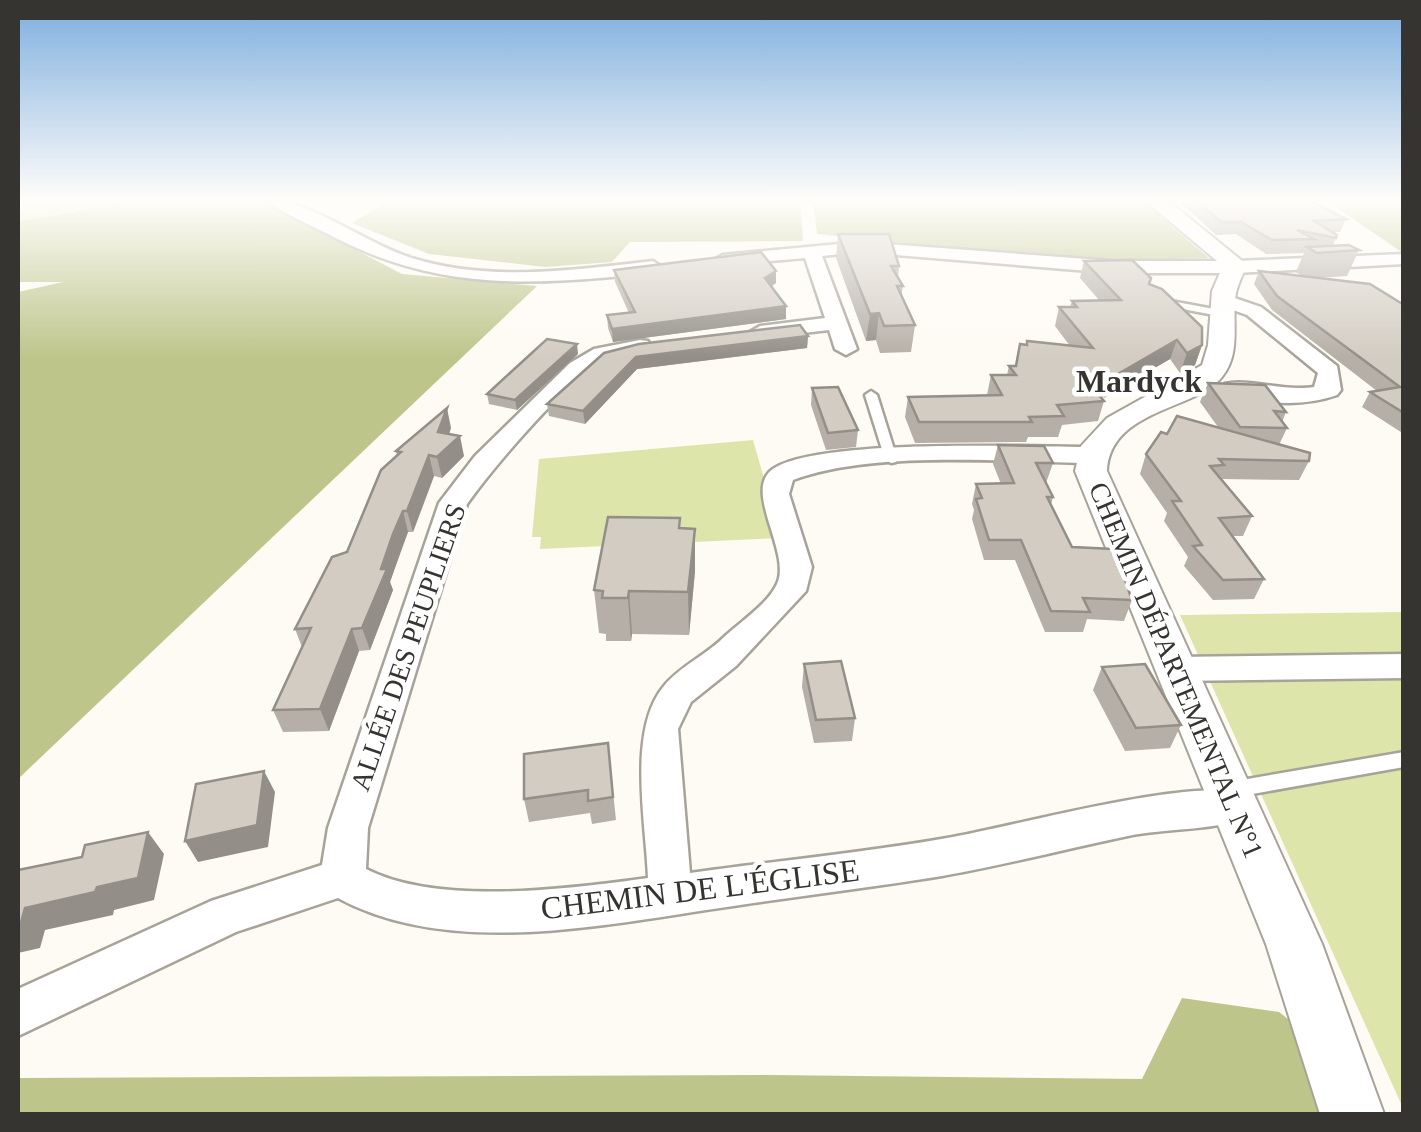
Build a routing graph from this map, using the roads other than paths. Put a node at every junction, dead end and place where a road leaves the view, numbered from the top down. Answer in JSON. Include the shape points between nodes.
{"nodes":[{"id":1,"x":379,"y":252,"type":"edge"},
{"id":2,"x":795,"y":252,"type":"edge"},
{"id":3,"x":812,"y":252,"type":"edge"},
{"id":4,"x":936,"y":252,"type":"edge"},
{"id":5,"x":1223,"y":252,"type":"edge"},
{"id":6,"x":1400,"y":261,"type":"edge"},
{"id":7,"x":704,"y":262,"type":"edge"},
{"id":8,"x":666,"y":266,"type":"edge"},
{"id":9,"x":1228,"y":294,"type":"junction"},
{"id":10,"x":1151,"y":300,"type":"edge"},
{"id":11,"x":738,"y":334,"type":"edge"},
{"id":12,"x":658,"y":344,"type":"edge"},
{"id":13,"x":1202,"y":379,"type":"junction"},
{"id":14,"x":871,"y":395,"type":"dead end"},
{"id":15,"x":1092,"y":454,"type":"junction"},
{"id":16,"x":890,"y":459,"type":"junction"},
{"id":17,"x":1404,"y":666,"type":"edge"},
{"id":18,"x":1174,"y":669,"type":"junction"},
{"id":19,"x":1404,"y":759,"type":"edge"},
{"id":20,"x":1230,"y":798,"type":"junction"},
{"id":21,"x":346,"y":876,"type":"junction"},
{"id":22,"x":670,"y":896,"type":"junction"},
{"id":23,"x":18,"y":1013,"type":"edge"},
{"id":24,"x":1352,"y":1114,"type":"edge"}],
"edges":[{"from":1,"to":8,"type":"street","via":[[437,270],[534,277]]},
{"from":2,"to":7,"type":"street"},
{"from":3,"to":11,"type":"street","via":[[842,336]]},
{"from":4,"to":9,"type":"street","via":[[1104,267]]},
{"from":5,"to":9,"type":"street"},
{"from":6,"to":9,"type":"street"},
{"from":9,"to":10,"type":"lane"},
{"from":9,"to":13,"type":"street","via":[[1214,367]]},
{"from":9,"to":13,"type":"street","via":[[1324,367],[1331,375],[1329,390],[1257,394]]},
{"from":12,"to":21,"type":"street","name":"ALLÉE DES PEUPLIERS","via":[[583,364],[452,502],[348,828]]},
{"from":13,"to":15,"type":"street","name":"CHEMIN DÉPARTEMENTAL N°1","via":[[1140,410]]},
{"from":14,"to":16,"type":"lane"},
{"from":15,"to":16,"type":"street"},
{"from":15,"to":18,"type":"street","name":"CHEMIN DÉPARTEMENTAL N°1","via":[[1095,481]]},
{"from":16,"to":22,"type":"street","via":[[807,465],[781,475],[775,494],[798,576],[786,598],[677,694],[664,716],[659,743]]},
{"from":17,"to":18,"type":"street"},
{"from":18,"to":20,"type":"street","name":"CHEMIN DÉPARTEMENTAL N°1"},
{"from":19,"to":20,"type":"lane"},
{"from":20,"to":22,"type":"street","name":"CHEMIN DE L'ÉGLISE","via":[[973,852]]},
{"from":20,"to":24,"type":"street","name":"CHEMIN DÉPARTEMENTAL N°1","via":[[1294,944]]},
{"from":21,"to":22,"type":"street","name":"CHEMIN DE L'ÉGLISE","via":[[357,888],[385,898],[475,909],[538,911]]},
{"from":21,"to":23,"type":"street","via":[[226,915]]}]}
